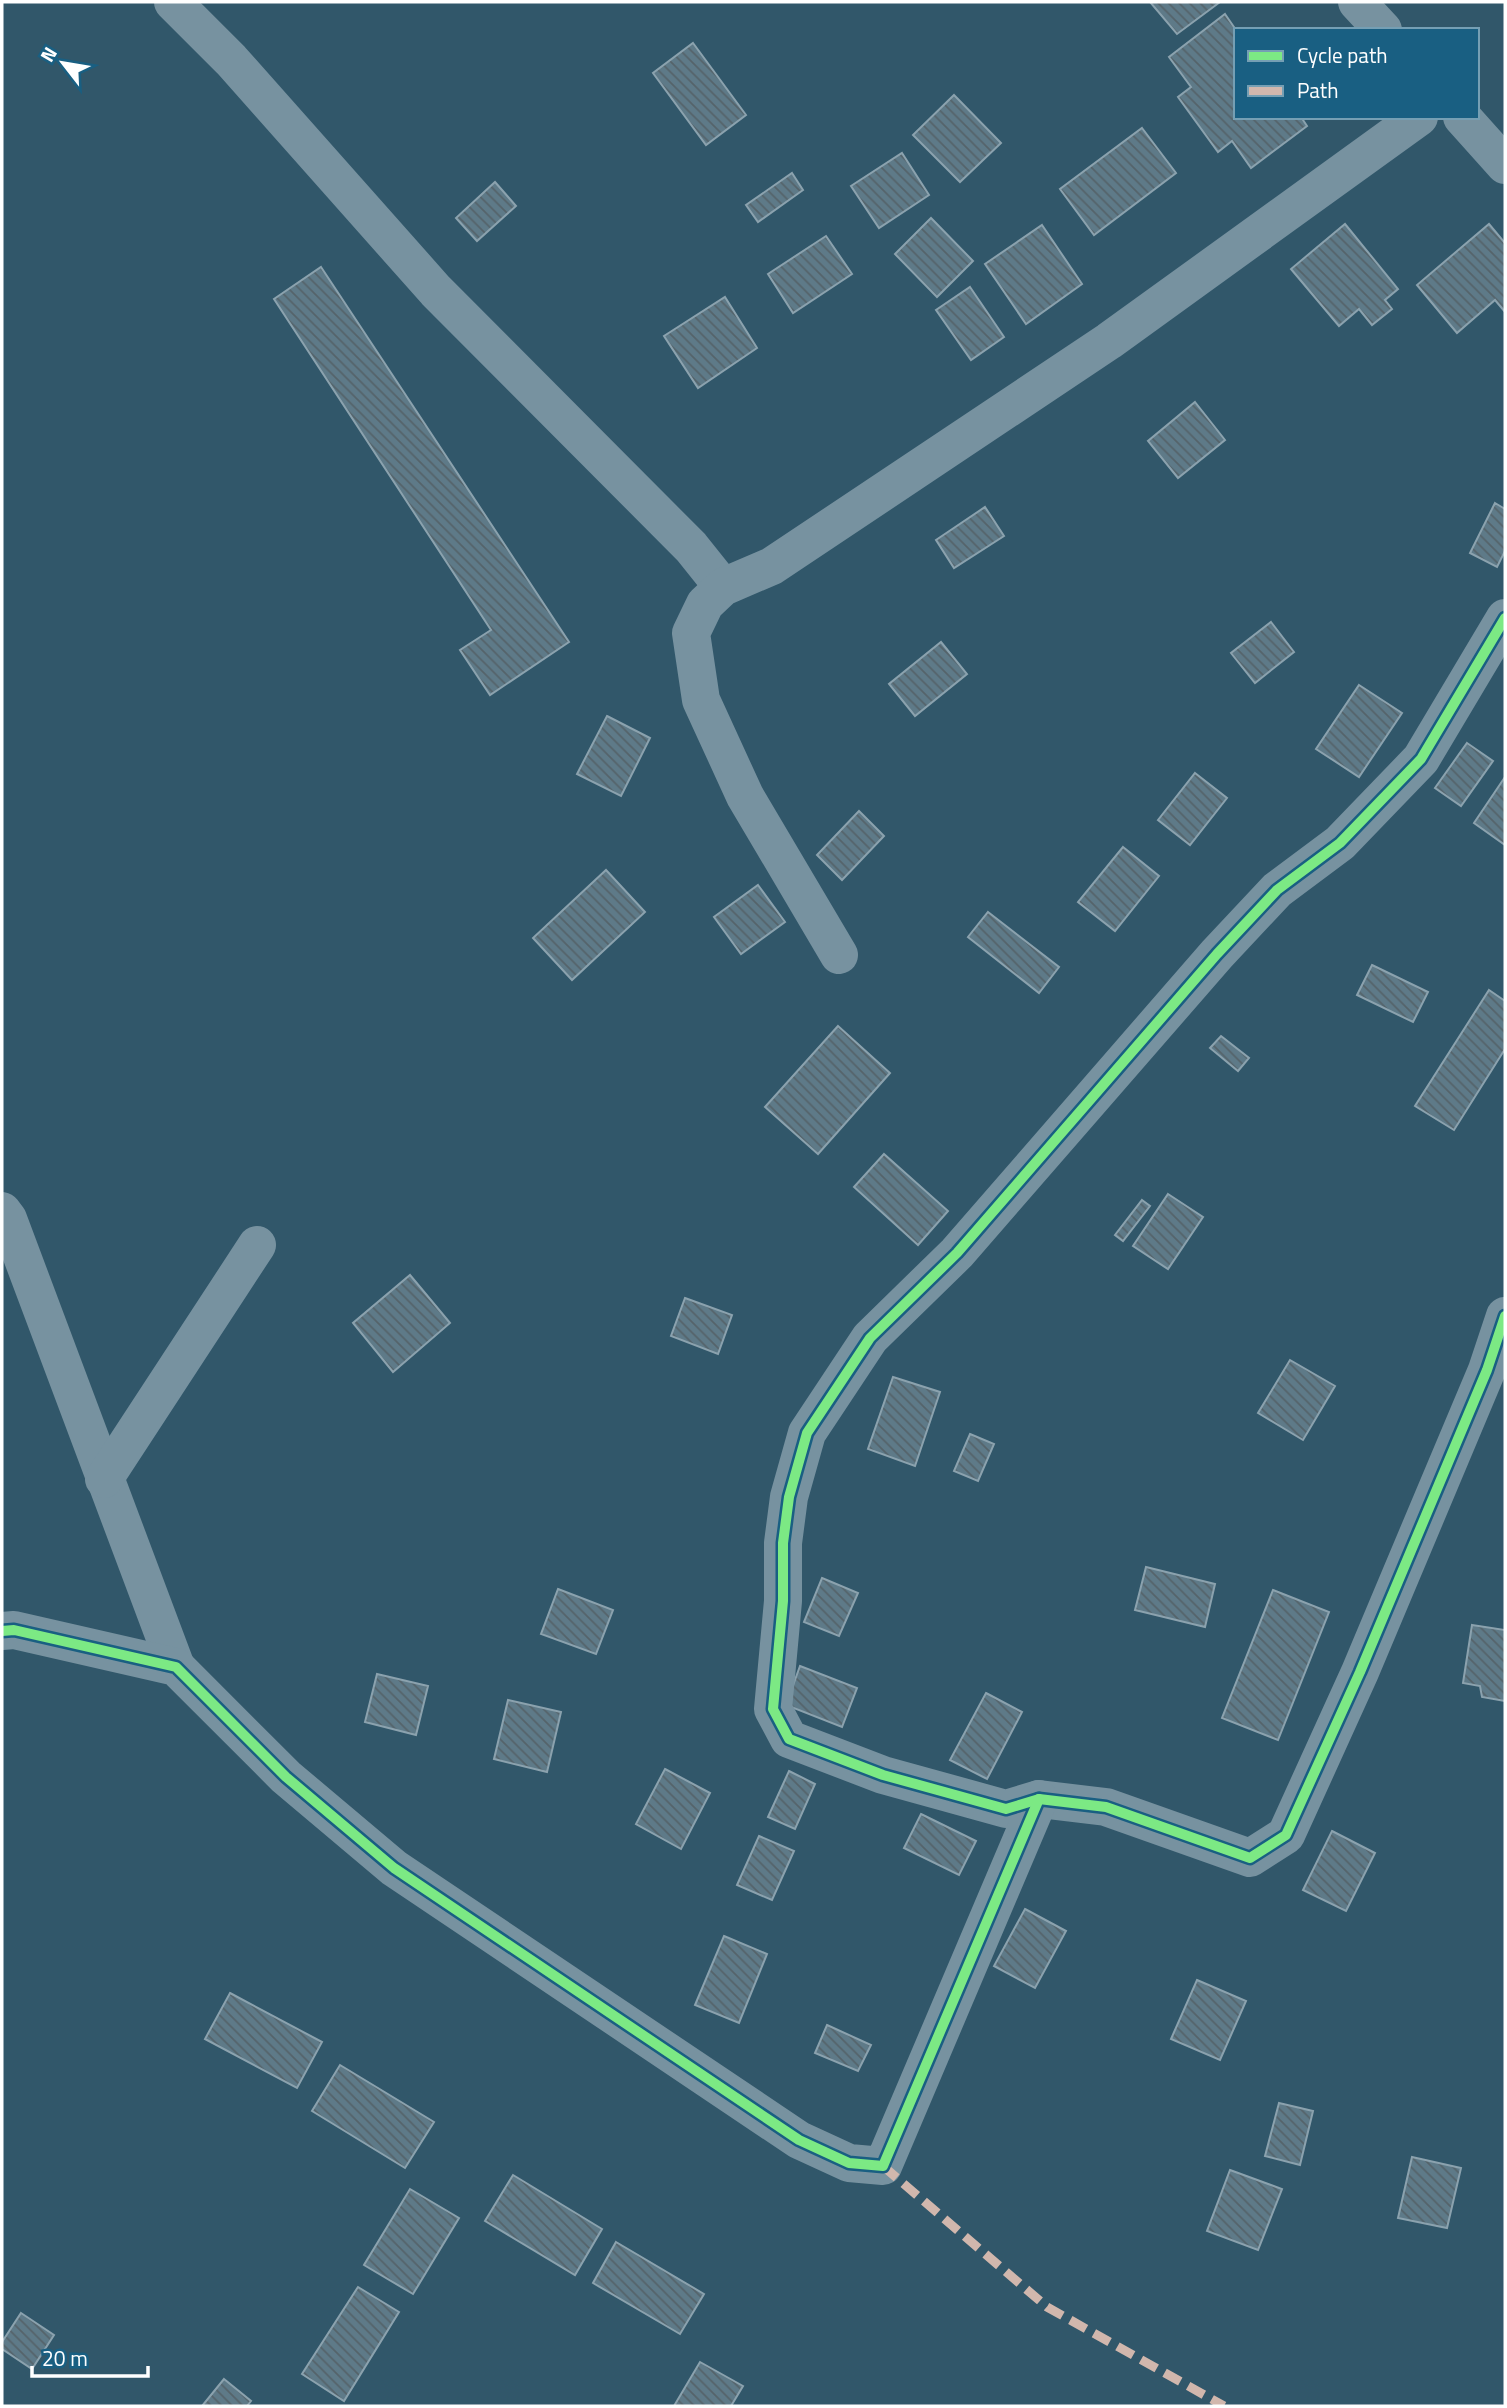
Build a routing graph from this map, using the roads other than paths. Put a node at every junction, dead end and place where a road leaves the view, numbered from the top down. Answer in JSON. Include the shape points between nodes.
{"nodes":[{"id":1,"x":173,"y":2,"type":"edge"},
{"id":2,"x":1357,"y":2,"type":"edge"},
{"id":3,"x":1381,"y":28,"type":"edge"},
{"id":4,"x":1416,"y":119,"type":"edge"},
{"id":5,"x":1464,"y":119,"type":"edge"},
{"id":6,"x":1505,"y":165,"type":"edge"},
{"id":7,"x":723,"y":587,"type":"junction"},
{"id":8,"x":1505,"y":618,"type":"edge"},
{"id":9,"x":839,"y":956,"type":"dead end"},
{"id":10,"x":2,"y":1211,"type":"edge"},
{"id":11,"x":257,"y":1245,"type":"dead end"},
{"id":12,"x":1505,"y":1317,"type":"edge"},
{"id":13,"x":104,"y":1479,"type":"junction"},
{"id":14,"x":6,"y":1625,"type":"edge"},
{"id":15,"x":176,"y":1667,"type":"junction"},
{"id":16,"x":1039,"y":1799,"type":"junction"}],
"edges":[{"from":1,"to":7,"type":"street","via":[[231,60],[436,291],[691,547]]},
{"from":2,"to":3,"type":"street"},
{"from":4,"to":7,"type":"street","via":[[1110,341],[772,566]]},
{"from":5,"to":6,"type":"street"},
{"from":7,"to":9,"type":"street","via":[[705,604],[691,634],[701,700],[745,796]]},
{"from":8,"to":16,"type":"street","via":[[1421,759],[1340,843],[1277,890],[1217,954],[957,1253],[870,1338],[807,1433],[789,1497],[783,1543],[773,1709],[789,1739],[883,1775],[1006,1809]]},
{"from":10,"to":13,"type":"street"},
{"from":11,"to":13,"type":"street"},
{"from":12,"to":16,"type":"street","via":[[1360,1672],[1286,1835],[1250,1858],[1106,1807]]},
{"from":13,"to":15,"type":"street"},
{"from":14,"to":15,"type":"street"},
{"from":15,"to":16,"type":"street","via":[[286,1777],[394,1868],[799,2140],[849,2164],[883,2166]]}]}
